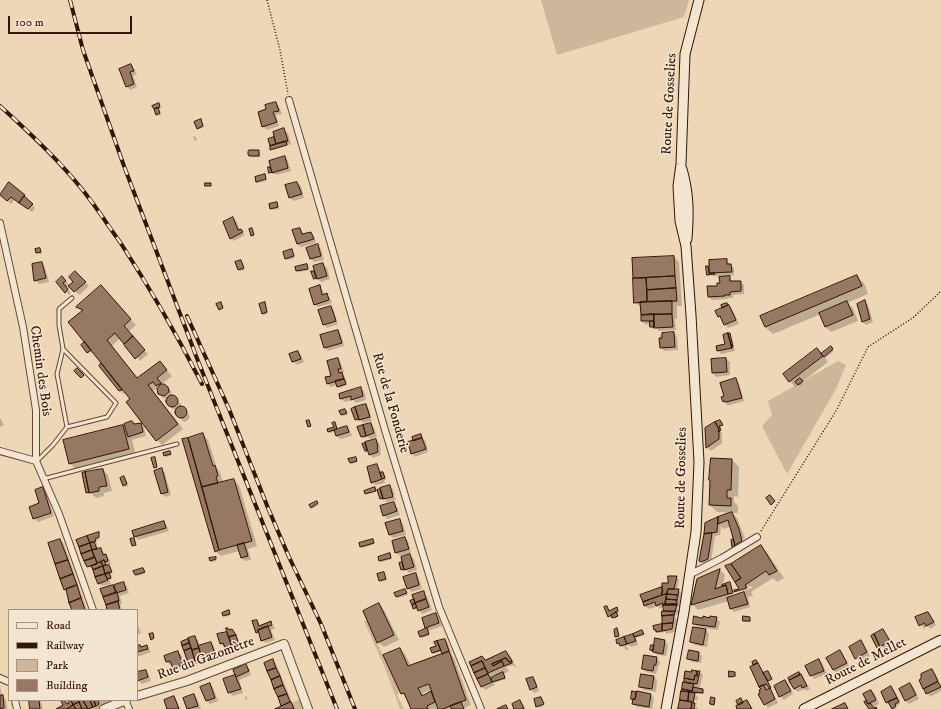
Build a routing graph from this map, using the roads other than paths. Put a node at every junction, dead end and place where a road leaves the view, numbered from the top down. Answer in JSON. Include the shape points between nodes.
{"nodes":[{"id":1,"x":699,"y":0,"type":"edge"},
{"id":2,"x":290,"y":100,"type":"road end"},
{"id":3,"x":0,"y":223,"type":"edge"},
{"id":4,"x":72,"y":298,"type":"dead end"},
{"id":5,"x":63,"y":349,"type":"junction"},
{"id":6,"x":67,"y":427,"type":"junction"},
{"id":7,"x":177,"y":444,"type":"dead end"},
{"id":8,"x":0,"y":451,"type":"edge"},
{"id":9,"x":36,"y":462,"type":"junction"},
{"id":10,"x":43,"y":479,"type":"junction"},
{"id":11,"x":757,"y":537,"type":"road end"},
{"id":12,"x":689,"y":575,"type":"junction"},
{"id":13,"x":93,"y":609,"type":"edge"},
{"id":14,"x":941,"y":640,"type":"edge"},
{"id":15,"x":138,"y":696,"type":"edge"},
{"id":16,"x":124,"y":701,"type":"edge"},
{"id":17,"x":104,"y":709,"type":"edge"},
{"id":18,"x":308,"y":709,"type":"edge"},
{"id":19,"x":481,"y":709,"type":"edge"},
{"id":20,"x":666,"y":709,"type":"edge"},
{"id":21,"x":804,"y":709,"type":"edge"}],
"edges":[{"from":1,"to":12,"type":"main road","name":"Route de Gosselies","via":[[685,54],[678,186],[692,315],[699,462],[696,532]]},
{"from":2,"to":19,"type":"street","name":"Rue de la Fonderie","via":[[383,422],[440,607]]},
{"from":3,"to":9,"type":"street","name":"Chemin des Bois","via":[[23,327],[36,410]]},
{"from":4,"to":5,"type":"lane","via":[[59,309]]},
{"from":5,"to":6,"type":"lane","via":[[57,374]]},
{"from":5,"to":6,"type":"lane","via":[[116,403],[107,418]]},
{"from":6,"to":9,"type":"lane"},
{"from":7,"to":10,"type":"lane"},
{"from":8,"to":9,"type":"street"},
{"from":9,"to":10,"type":"street","name":"Chemin des Bois"},
{"from":10,"to":13,"type":"street","name":"Chemin des Bois","via":[[59,514]]},
{"from":11,"to":12,"type":"street"},
{"from":12,"to":20,"type":"main road","name":"Route de Gosselies"},
{"from":14,"to":21,"type":"main road","name":"Route de Mellet"},
{"from":15,"to":18,"type":"street","name":"Rue du Gazomètre","via":[[187,681],[284,644]]},
{"from":16,"to":17,"type":"street"}]}
